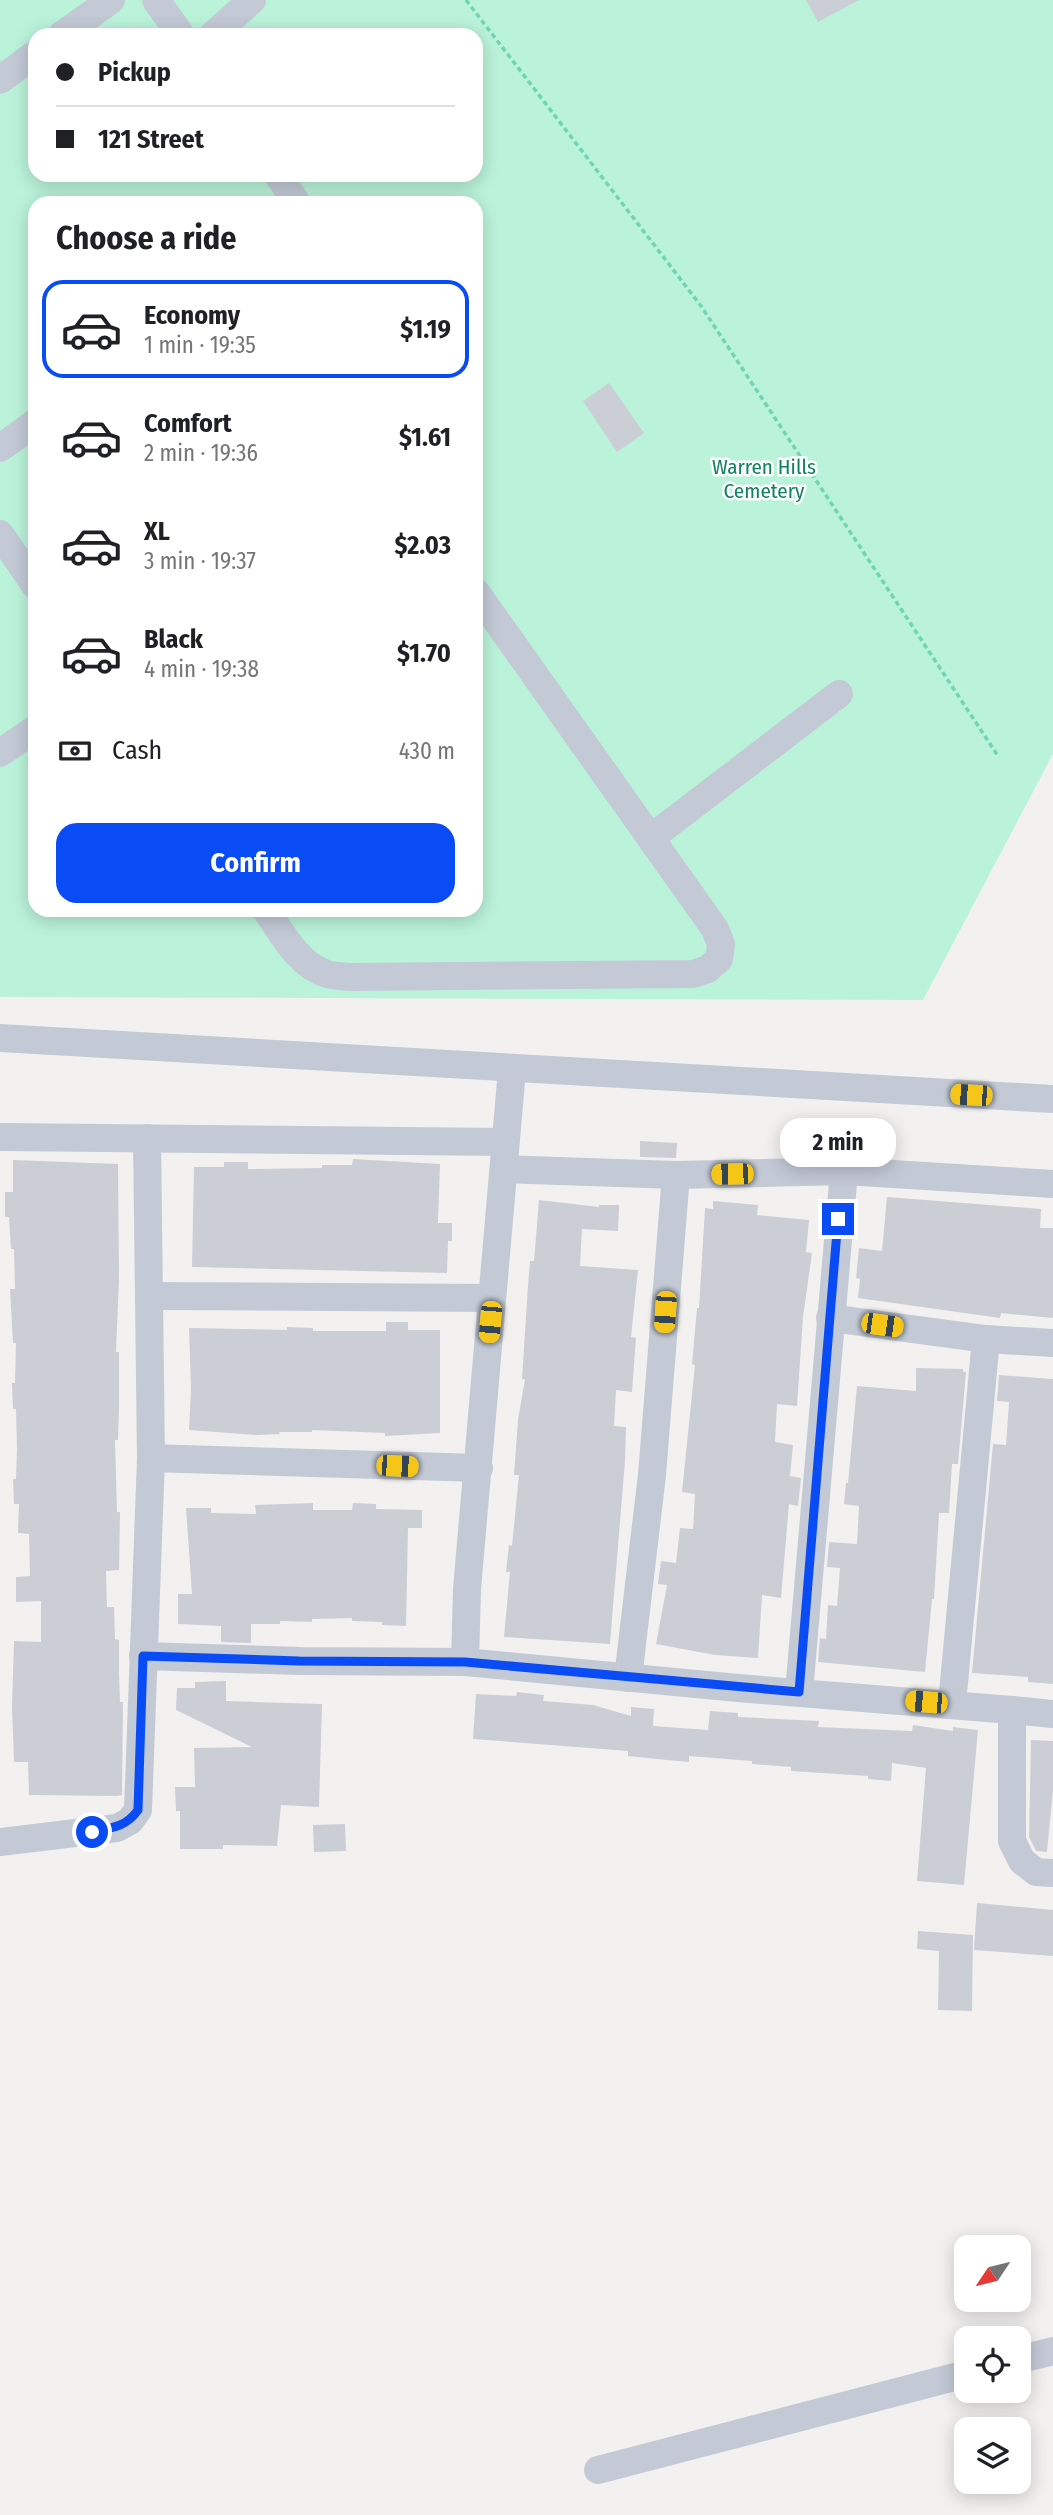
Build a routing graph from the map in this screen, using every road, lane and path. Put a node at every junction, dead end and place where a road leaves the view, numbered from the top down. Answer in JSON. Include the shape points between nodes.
{"nodes":[{"id":1,"x":111,"y":0,"type":"edge"},
{"id":2,"x":156,"y":0,"type":"edge"},
{"id":3,"x":252,"y":0,"type":"edge"},
{"id":4,"x":466,"y":0,"type":"edge"},
{"id":5,"x":72,"y":28,"type":"edge"},
{"id":6,"x":176,"y":28,"type":"edge"},
{"id":7,"x":221,"y":28,"type":"edge"},
{"id":8,"x":28,"y":59,"type":"edge"},
{"id":9,"x":0,"y":80,"type":"edge"},
{"id":10,"x":28,"y":428,"type":"edge"},
{"id":11,"x":0,"y":448,"type":"edge"},
{"id":12,"x":0,"y":534,"type":"edge"},
{"id":13,"x":28,"y":575,"type":"edge"},
{"id":14,"x":483,"y":602,"type":"edge"},
{"id":15,"x":839,"y":694,"type":"dead end"},
{"id":16,"x":28,"y":734,"type":"edge"},
{"id":17,"x":0,"y":753,"type":"edge"},
{"id":18,"x":998,"y":756,"type":"dead end"},
{"id":19,"x":652,"y":837,"type":"junction"},
{"id":20,"x":271,"y":917,"type":"edge"},
{"id":21,"x":0,"y":1038,"type":"edge"},
{"id":22,"x":512,"y":1070,"type":"junction"},
{"id":23,"x":1053,"y":1099,"type":"edge"},
{"id":24,"x":0,"y":1137,"type":"edge"},
{"id":25,"x":147,"y":1138,"type":"junction"},
{"id":26,"x":504,"y":1156,"type":"junction"},
{"id":27,"x":844,"y":1171,"type":"junction"},
{"id":28,"x":676,"y":1175,"type":"junction"},
{"id":29,"x":1053,"y":1184,"type":"edge"},
{"id":30,"x":150,"y":1296,"type":"junction"},
{"id":31,"x":492,"y":1298,"type":"junction"},
{"id":32,"x":830,"y":1318,"type":"junction"},
{"id":33,"x":986,"y":1339,"type":"junction"},
{"id":34,"x":1053,"y":1343,"type":"edge"},
{"id":35,"x":151,"y":1458,"type":"junction"},
{"id":36,"x":479,"y":1468,"type":"junction"},
{"id":37,"x":143,"y":1656,"type":"junction"},
{"id":38,"x":465,"y":1662,"type":"junction"},
{"id":39,"x":628,"y":1678,"type":"junction"},
{"id":40,"x":799,"y":1692,"type":"junction"},
{"id":41,"x":951,"y":1704,"type":"junction"},
{"id":42,"x":1012,"y":1710,"type":"junction"},
{"id":43,"x":1053,"y":1714,"type":"edge"},
{"id":44,"x":0,"y":1842,"type":"edge"},
{"id":45,"x":1053,"y":1873,"type":"edge"},
{"id":46,"x":1053,"y":2351,"type":"edge"},
{"id":47,"x":1031,"y":2357,"type":"edge"},
{"id":48,"x":954,"y":2377,"type":"edge"},
{"id":49,"x":598,"y":2470,"type":"dead end"}],
"edges":[{"from":1,"to":5,"type":"street"},
{"from":2,"to":6,"type":"street"},
{"from":3,"to":7,"type":"street"},
{"from":4,"to":18,"type":"path","via":[[701,306]]},
{"from":8,"to":9,"type":"street"},
{"from":10,"to":11,"type":"street"},
{"from":12,"to":13,"type":"street"},
{"from":14,"to":19,"type":"street"},
{"from":15,"to":19,"type":"street"},
{"from":16,"to":17,"type":"street"},
{"from":19,"to":20,"type":"street","via":[[715,929],[721,944],[719,959],[708,969],[693,974],[326,974],[309,965]]},
{"from":21,"to":22,"type":"street"},
{"from":22,"to":23,"type":"street"},
{"from":22,"to":26,"type":"street"},
{"from":24,"to":25,"type":"street"},
{"from":25,"to":26,"type":"street"},
{"from":25,"to":30,"type":"street"},
{"from":26,"to":28,"type":"street"},
{"from":26,"to":31,"type":"street"},
{"from":27,"to":28,"type":"street"},
{"from":27,"to":29,"type":"street"},
{"from":27,"to":32,"type":"street"},
{"from":28,"to":39,"type":"street","via":[[652,1475]]},
{"from":30,"to":31,"type":"street"},
{"from":30,"to":35,"type":"street"},
{"from":31,"to":36,"type":"street"},
{"from":32,"to":33,"type":"street"},
{"from":32,"to":40,"type":"street"},
{"from":33,"to":34,"type":"street"},
{"from":33,"to":41,"type":"street"},
{"from":35,"to":36,"type":"street"},
{"from":35,"to":37,"type":"street"},
{"from":36,"to":38,"type":"street"},
{"from":37,"to":38,"type":"street"},
{"from":37,"to":44,"type":"street","via":[[138,1810],[130,1821],[117,1828]]},
{"from":38,"to":39,"type":"street"},
{"from":39,"to":40,"type":"street"},
{"from":40,"to":41,"type":"street"},
{"from":41,"to":42,"type":"street"},
{"from":42,"to":43,"type":"street"},
{"from":42,"to":45,"type":"street","via":[[1012,1841],[1021,1861],[1036,1872]]},
{"from":46,"to":47,"type":"street"},
{"from":48,"to":49,"type":"street"}]}
